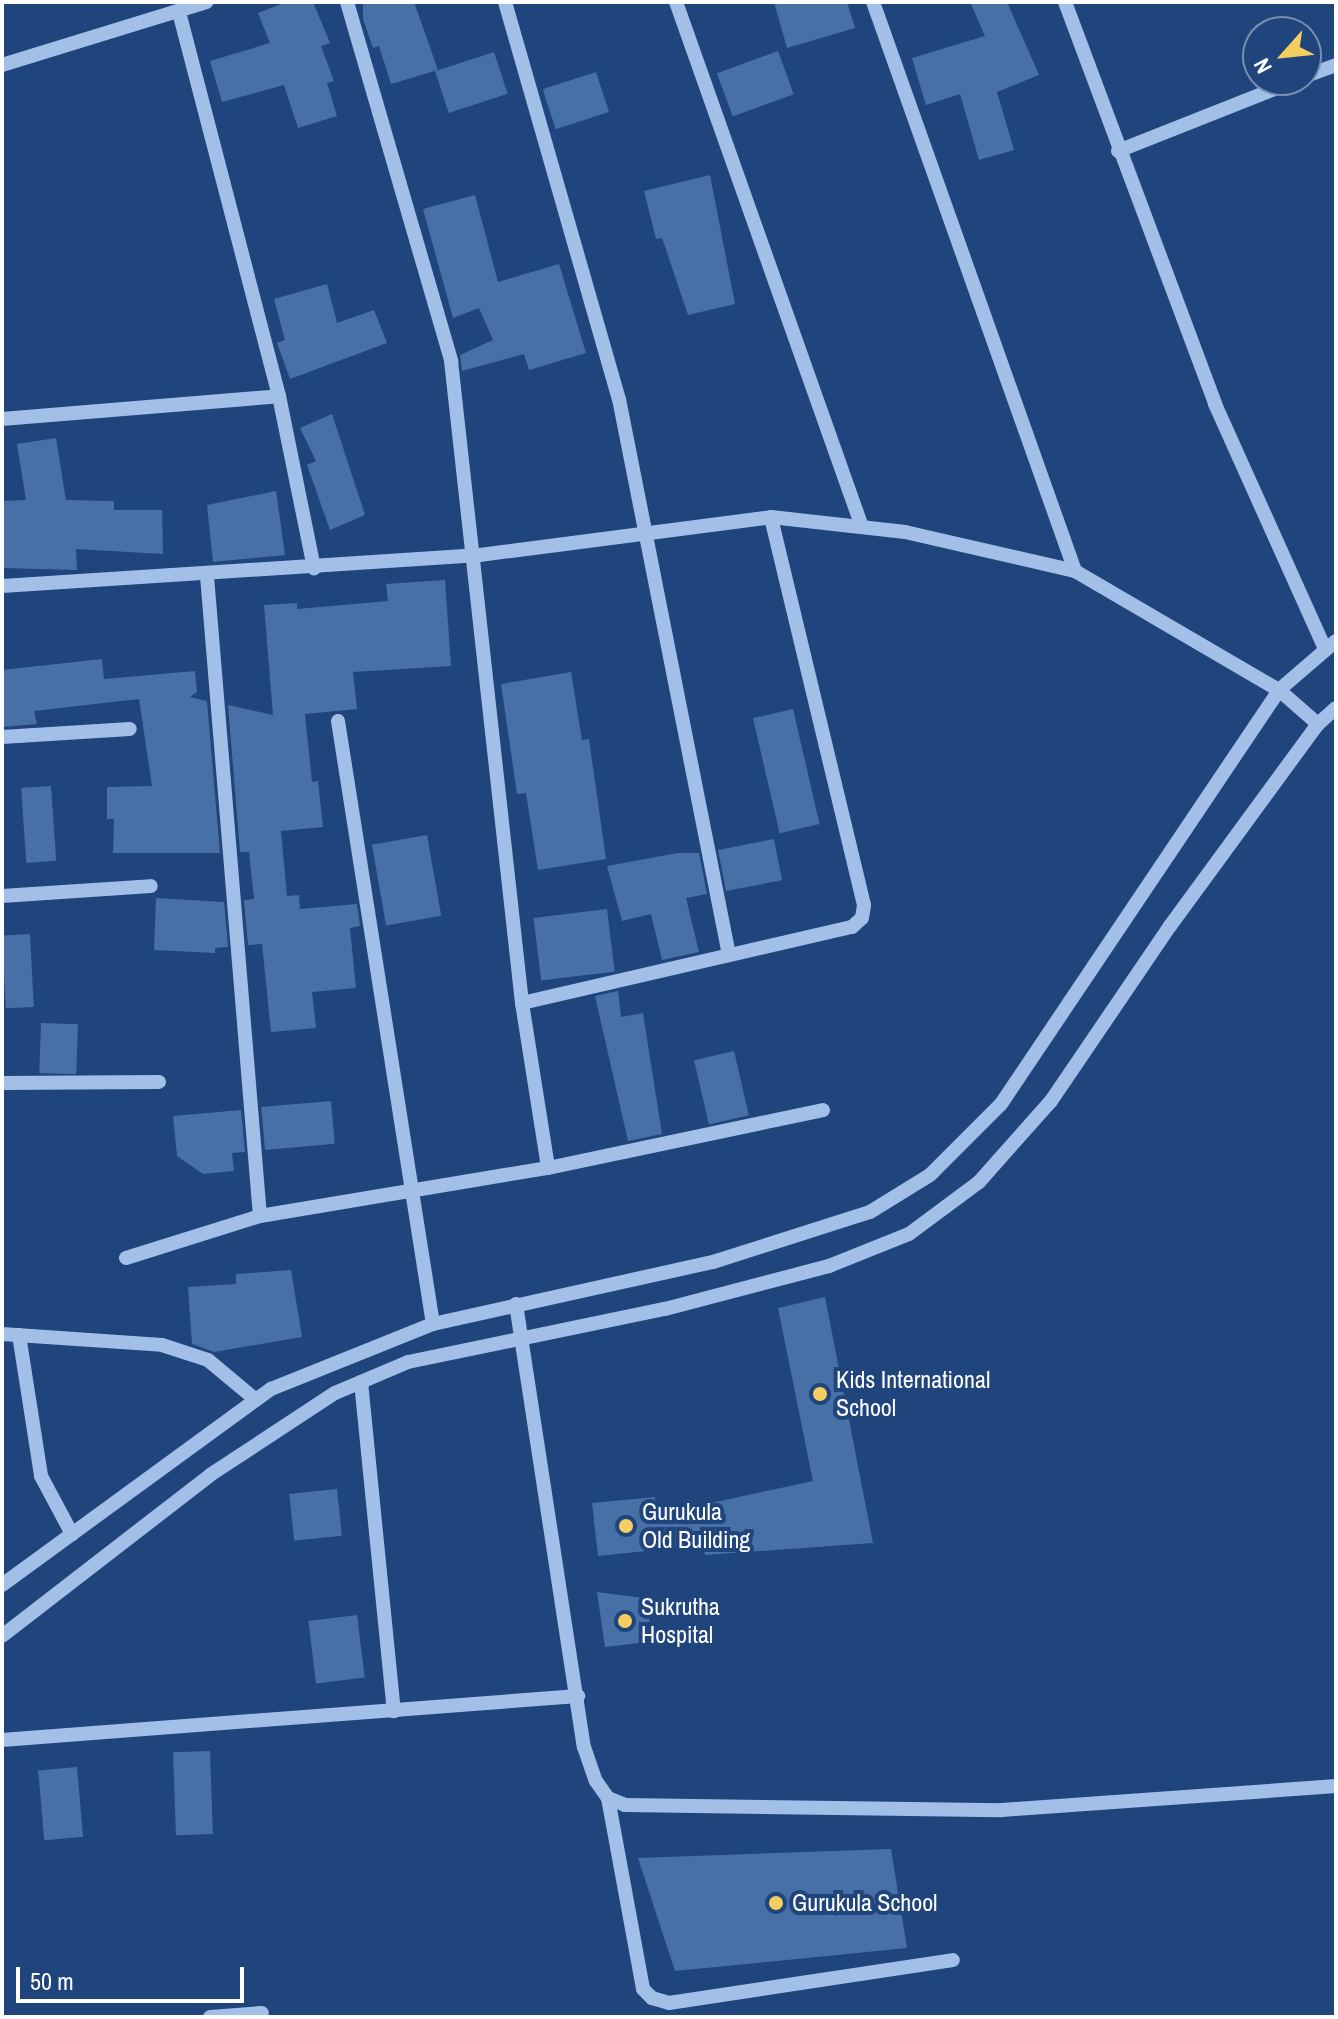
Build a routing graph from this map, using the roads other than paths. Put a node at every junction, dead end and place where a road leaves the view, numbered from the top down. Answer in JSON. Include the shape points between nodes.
{"nodes":[{"id":1,"x":207,"y":2,"type":"edge"},
{"id":2,"x":347,"y":2,"type":"edge"},
{"id":3,"x":505,"y":2,"type":"edge"},
{"id":4,"x":676,"y":2,"type":"edge"},
{"id":5,"x":873,"y":2,"type":"edge"},
{"id":6,"x":1065,"y":2,"type":"edge"},
{"id":7,"x":179,"y":12,"type":"junction"},
{"id":8,"x":2,"y":65,"type":"edge"},
{"id":9,"x":1257,"y":96,"type":"edge"},
{"id":10,"x":1118,"y":151,"type":"junction"},
{"id":11,"x":279,"y":396,"type":"junction"},
{"id":12,"x":2,"y":419,"type":"edge"},
{"id":13,"x":771,"y":517,"type":"junction"},
{"id":14,"x":862,"y":527,"type":"junction"},
{"id":15,"x":643,"y":531,"type":"junction"},
{"id":16,"x":472,"y":556,"type":"junction"},
{"id":17,"x":314,"y":568,"type":"junction"},
{"id":18,"x":1075,"y":571,"type":"junction"},
{"id":19,"x":207,"y":576,"type":"junction"},
{"id":20,"x":2,"y":586,"type":"edge"},
{"id":21,"x":1330,"y":644,"type":"edge"},
{"id":22,"x":1279,"y":690,"type":"junction"},
{"id":23,"x":1336,"y":708,"type":"edge"},
{"id":24,"x":338,"y":721,"type":"dead end"},
{"id":25,"x":1318,"y":724,"type":"junction"},
{"id":26,"x":130,"y":729,"type":"dead end"},
{"id":27,"x":2,"y":737,"type":"edge"},
{"id":28,"x":151,"y":886,"type":"dead end"},
{"id":29,"x":2,"y":896,"type":"edge"},
{"id":30,"x":729,"y":955,"type":"junction"},
{"id":31,"x":522,"y":1003,"type":"junction"},
{"id":32,"x":159,"y":1082,"type":"dead end"},
{"id":33,"x":2,"y":1083,"type":"edge"},
{"id":34,"x":823,"y":1110,"type":"dead end"},
{"id":35,"x":548,"y":1168,"type":"junction"},
{"id":36,"x":409,"y":1191,"type":"junction"},
{"id":37,"x":260,"y":1216,"type":"junction"},
{"id":38,"x":126,"y":1258,"type":"dead end"},
{"id":39,"x":516,"y":1304,"type":"junction"},
{"id":40,"x":433,"y":1324,"type":"junction"},
{"id":41,"x":2,"y":1334,"type":"edge"},
{"id":42,"x":19,"y":1335,"type":"junction"},
{"id":43,"x":522,"y":1337,"type":"junction"},
{"id":44,"x":361,"y":1382,"type":"junction"},
{"id":45,"x":256,"y":1400,"type":"junction"},
{"id":46,"x":72,"y":1534,"type":"junction"},
{"id":47,"x":2,"y":1585,"type":"edge"},
{"id":48,"x":2,"y":1636,"type":"edge"},
{"id":49,"x":578,"y":1696,"type":"junction"},
{"id":50,"x":394,"y":1711,"type":"junction"},
{"id":51,"x":2,"y":1740,"type":"edge"},
{"id":52,"x":1336,"y":1786,"type":"edge"},
{"id":53,"x":608,"y":1798,"type":"junction"},
{"id":54,"x":953,"y":1960,"type":"dead end"},
{"id":55,"x":262,"y":2013,"type":"dead end"},
{"id":56,"x":210,"y":2017,"type":"edge"}],
"edges":[{"from":1,"to":7,"type":"street"},
{"from":2,"to":16,"type":"street","via":[[451,361]]},
{"from":3,"to":15,"type":"street","via":[[619,399]]},
{"from":4,"to":14,"type":"street"},
{"from":5,"to":18,"type":"street"},
{"from":6,"to":10,"type":"street"},
{"from":7,"to":8,"type":"street"},
{"from":7,"to":11,"type":"street"},
{"from":9,"to":10,"type":"street"},
{"from":10,"to":21,"type":"street","via":[[1215,404]]},
{"from":11,"to":12,"type":"street"},
{"from":11,"to":17,"type":"street"},
{"from":13,"to":14,"type":"street"},
{"from":13,"to":15,"type":"street"},
{"from":13,"to":30,"type":"street","via":[[864,905],[862,918],[852,927]]},
{"from":14,"to":18,"type":"street"},
{"from":15,"to":16,"type":"street"},
{"from":15,"to":30,"type":"street"},
{"from":16,"to":17,"type":"street"},
{"from":16,"to":31,"type":"street"},
{"from":17,"to":19,"type":"street"},
{"from":18,"to":22,"type":"street"},
{"from":19,"to":20,"type":"street"},
{"from":19,"to":37,"type":"street"},
{"from":21,"to":22,"type":"street"},
{"from":22,"to":25,"type":"street"},
{"from":22,"to":39,"type":"street","via":[[1001,1104],[930,1175],[870,1212],[713,1262]]},
{"from":23,"to":25,"type":"street"},
{"from":24,"to":36,"type":"street"},
{"from":25,"to":43,"type":"street","via":[[1051,1101],[979,1182],[909,1234],[829,1266],[665,1309]]},
{"from":26,"to":27,"type":"street"},
{"from":28,"to":29,"type":"street"},
{"from":30,"to":31,"type":"street"},
{"from":31,"to":35,"type":"street"},
{"from":32,"to":33,"type":"street"},
{"from":34,"to":35,"type":"street"},
{"from":35,"to":36,"type":"street"},
{"from":36,"to":37,"type":"street"},
{"from":36,"to":40,"type":"street"},
{"from":37,"to":38,"type":"street"},
{"from":39,"to":40,"type":"street"},
{"from":39,"to":43,"type":"street"},
{"from":40,"to":45,"type":"street","via":[[271,1389]]},
{"from":41,"to":42,"type":"street"},
{"from":42,"to":45,"type":"street","via":[[162,1345],[208,1360]]},
{"from":42,"to":46,"type":"street","via":[[41,1476]]},
{"from":43,"to":44,"type":"street","via":[[408,1362]]},
{"from":43,"to":49,"type":"street"},
{"from":44,"to":48,"type":"street","via":[[269,1433]]},
{"from":44,"to":50,"type":"street"},
{"from":45,"to":46,"type":"street"},
{"from":46,"to":47,"type":"street"},
{"from":49,"to":50,"type":"street"},
{"from":49,"to":53,"type":"street","via":[[584,1747]]},
{"from":50,"to":51,"type":"street"},
{"from":52,"to":53,"type":"street","via":[[1002,1810],[625,1805]]},
{"from":53,"to":54,"type":"street","via":[[643,1989],[652,1998],[669,2003]]},
{"from":55,"to":56,"type":"street"}]}
